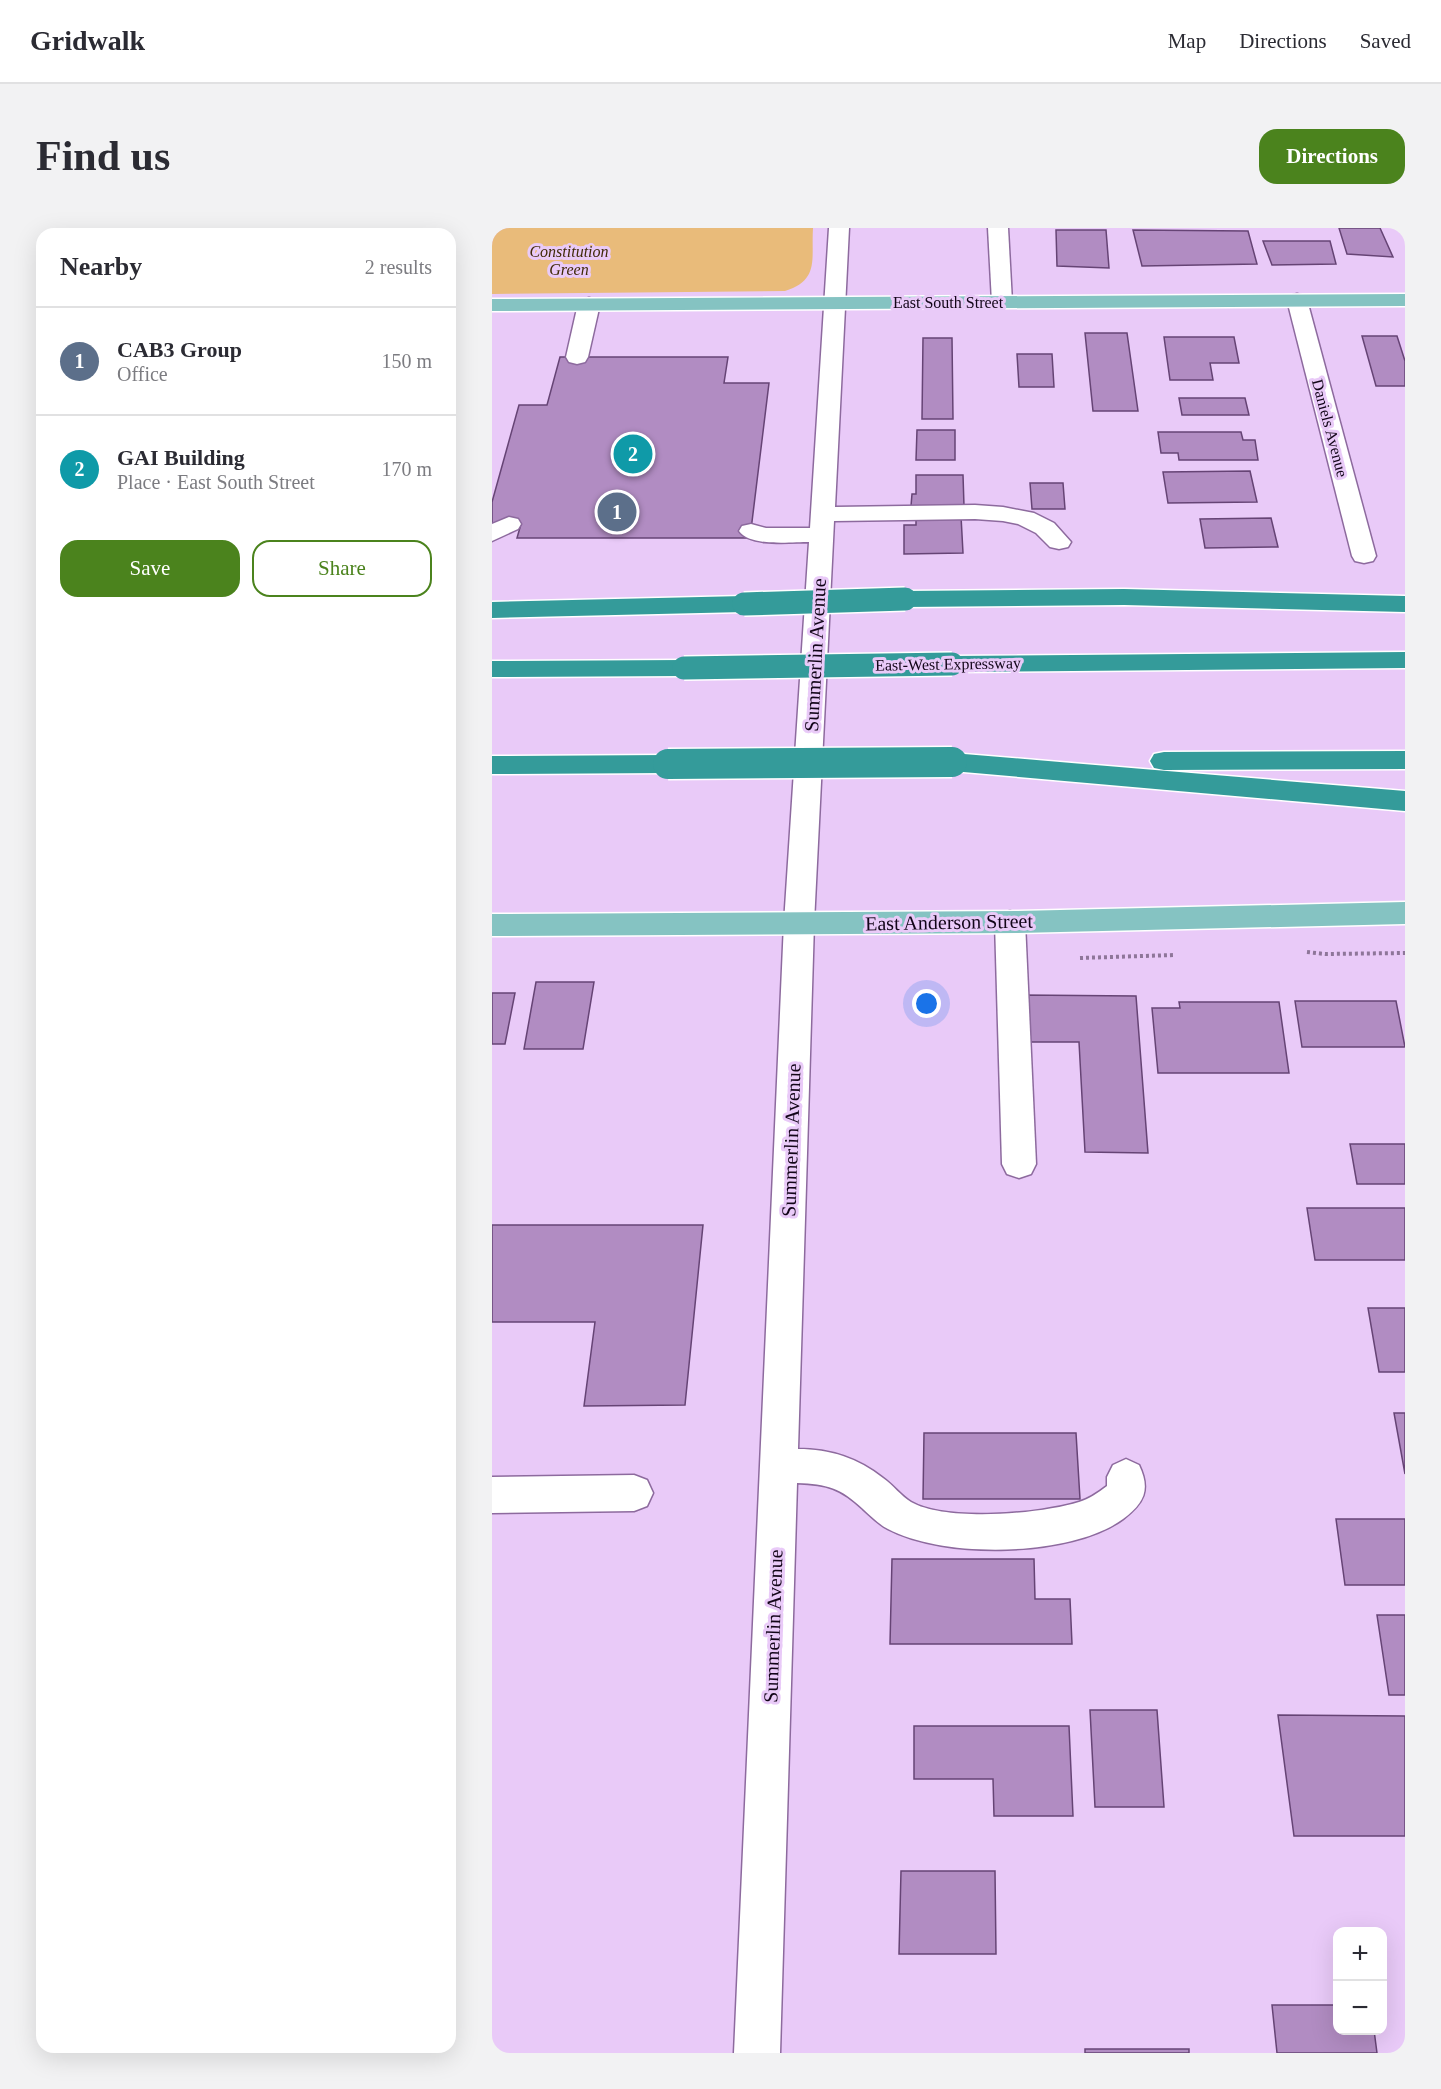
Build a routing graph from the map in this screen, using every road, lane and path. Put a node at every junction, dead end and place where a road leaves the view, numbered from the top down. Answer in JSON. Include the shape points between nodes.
{"nodes":[{"id":1,"x":839,"y":228,"type":"edge"},
{"id":2,"x":998,"y":228,"type":"edge"},
{"id":3,"x":1297,"y":300,"type":"junction"},
{"id":4,"x":1405,"y":300,"type":"edge"},
{"id":5,"x":1002,"y":302,"type":"junction"},
{"id":6,"x":835,"y":303,"type":"junction"},
{"id":7,"x":589,"y":304,"type":"junction"},
{"id":8,"x":492,"y":305,"type":"edge"},
{"id":9,"x":577,"y":357,"type":"dead end"},
{"id":10,"x":822,"y":525,"type":"junction"},
{"id":11,"x":757,"y":533,"type":"dead end"},
{"id":12,"x":1059,"y":542,"type":"dead end"},
{"id":13,"x":1364,"y":556,"type":"dead end"},
{"id":14,"x":1405,"y":604,"type":"edge"},
{"id":15,"x":492,"y":610,"type":"edge"},
{"id":16,"x":1405,"y":660,"type":"edge"},
{"id":17,"x":492,"y":669,"type":"edge"},
{"id":18,"x":1405,"y":759,"type":"edge"},
{"id":19,"x":952,"y":762,"type":"junction"},
{"id":20,"x":492,"y":765,"type":"edge"},
{"id":21,"x":1405,"y":801,"type":"edge"},
{"id":22,"x":1405,"y":913,"type":"edge"},
{"id":23,"x":1010,"y":922,"type":"junction"},
{"id":24,"x":800,"y":923,"type":"junction"},
{"id":25,"x":492,"y":925,"type":"edge"},
{"id":26,"x":1019,"y":1164,"type":"dead end"},
{"id":27,"x":779,"y":1466,"type":"junction"},
{"id":28,"x":1126,"y":1477,"type":"dead end"},
{"id":29,"x":634,"y":1493,"type":"dead end"},
{"id":30,"x":492,"y":1495,"type":"edge"},
{"id":31,"x":758,"y":2053,"type":"edge"}],
"edges":[{"from":1,"to":6,"type":"street","name":"Summerlin Avenue"},
{"from":2,"to":5,"type":"street"},
{"from":3,"to":4,"type":"main road","name":"East South Street"},
{"from":3,"to":5,"type":"main road","name":"East South Street"},
{"from":3,"to":13,"type":"street","name":"Daniels Avenue"},
{"from":5,"to":6,"type":"main road","name":"East South Street"},
{"from":6,"to":7,"type":"main road","name":"East South Street"},
{"from":6,"to":10,"type":"street","name":"Summerlin Avenue"},
{"from":7,"to":8,"type":"main road","name":"East South Street"},
{"from":7,"to":9,"type":"street"},
{"from":10,"to":11,"type":"street"},
{"from":10,"to":12,"type":"street","via":[[975,512],[1003,514],[1025,518],[1045,528]]},
{"from":10,"to":24,"type":"street","name":"Summerlin Avenue"},
{"from":14,"to":15,"type":"highway","bridge":true,"via":[[1124,597]]},
{"from":16,"to":17,"type":"highway","name":"East-West Expressway","bridge":true},
{"from":18,"to":19,"type":"highway"},
{"from":19,"to":20,"type":"highway","bridge":true},
{"from":19,"to":21,"type":"highway"},
{"from":22,"to":23,"type":"main road","name":"East Anderson Street"},
{"from":23,"to":24,"type":"main road","name":"East Anderson Street"},
{"from":23,"to":26,"type":"street"},
{"from":24,"to":25,"type":"main road","name":"East Anderson Street"},
{"from":24,"to":27,"type":"street","name":"Summerlin Avenue"},
{"from":27,"to":28,"type":"street","via":[[817,1466],[851,1475],[907,1519],[959,1532],[1016,1532],[1075,1521],[1113,1507],[1125,1496]]},
{"from":27,"to":31,"type":"street","name":"Summerlin Avenue"},
{"from":29,"to":30,"type":"street"}]}
